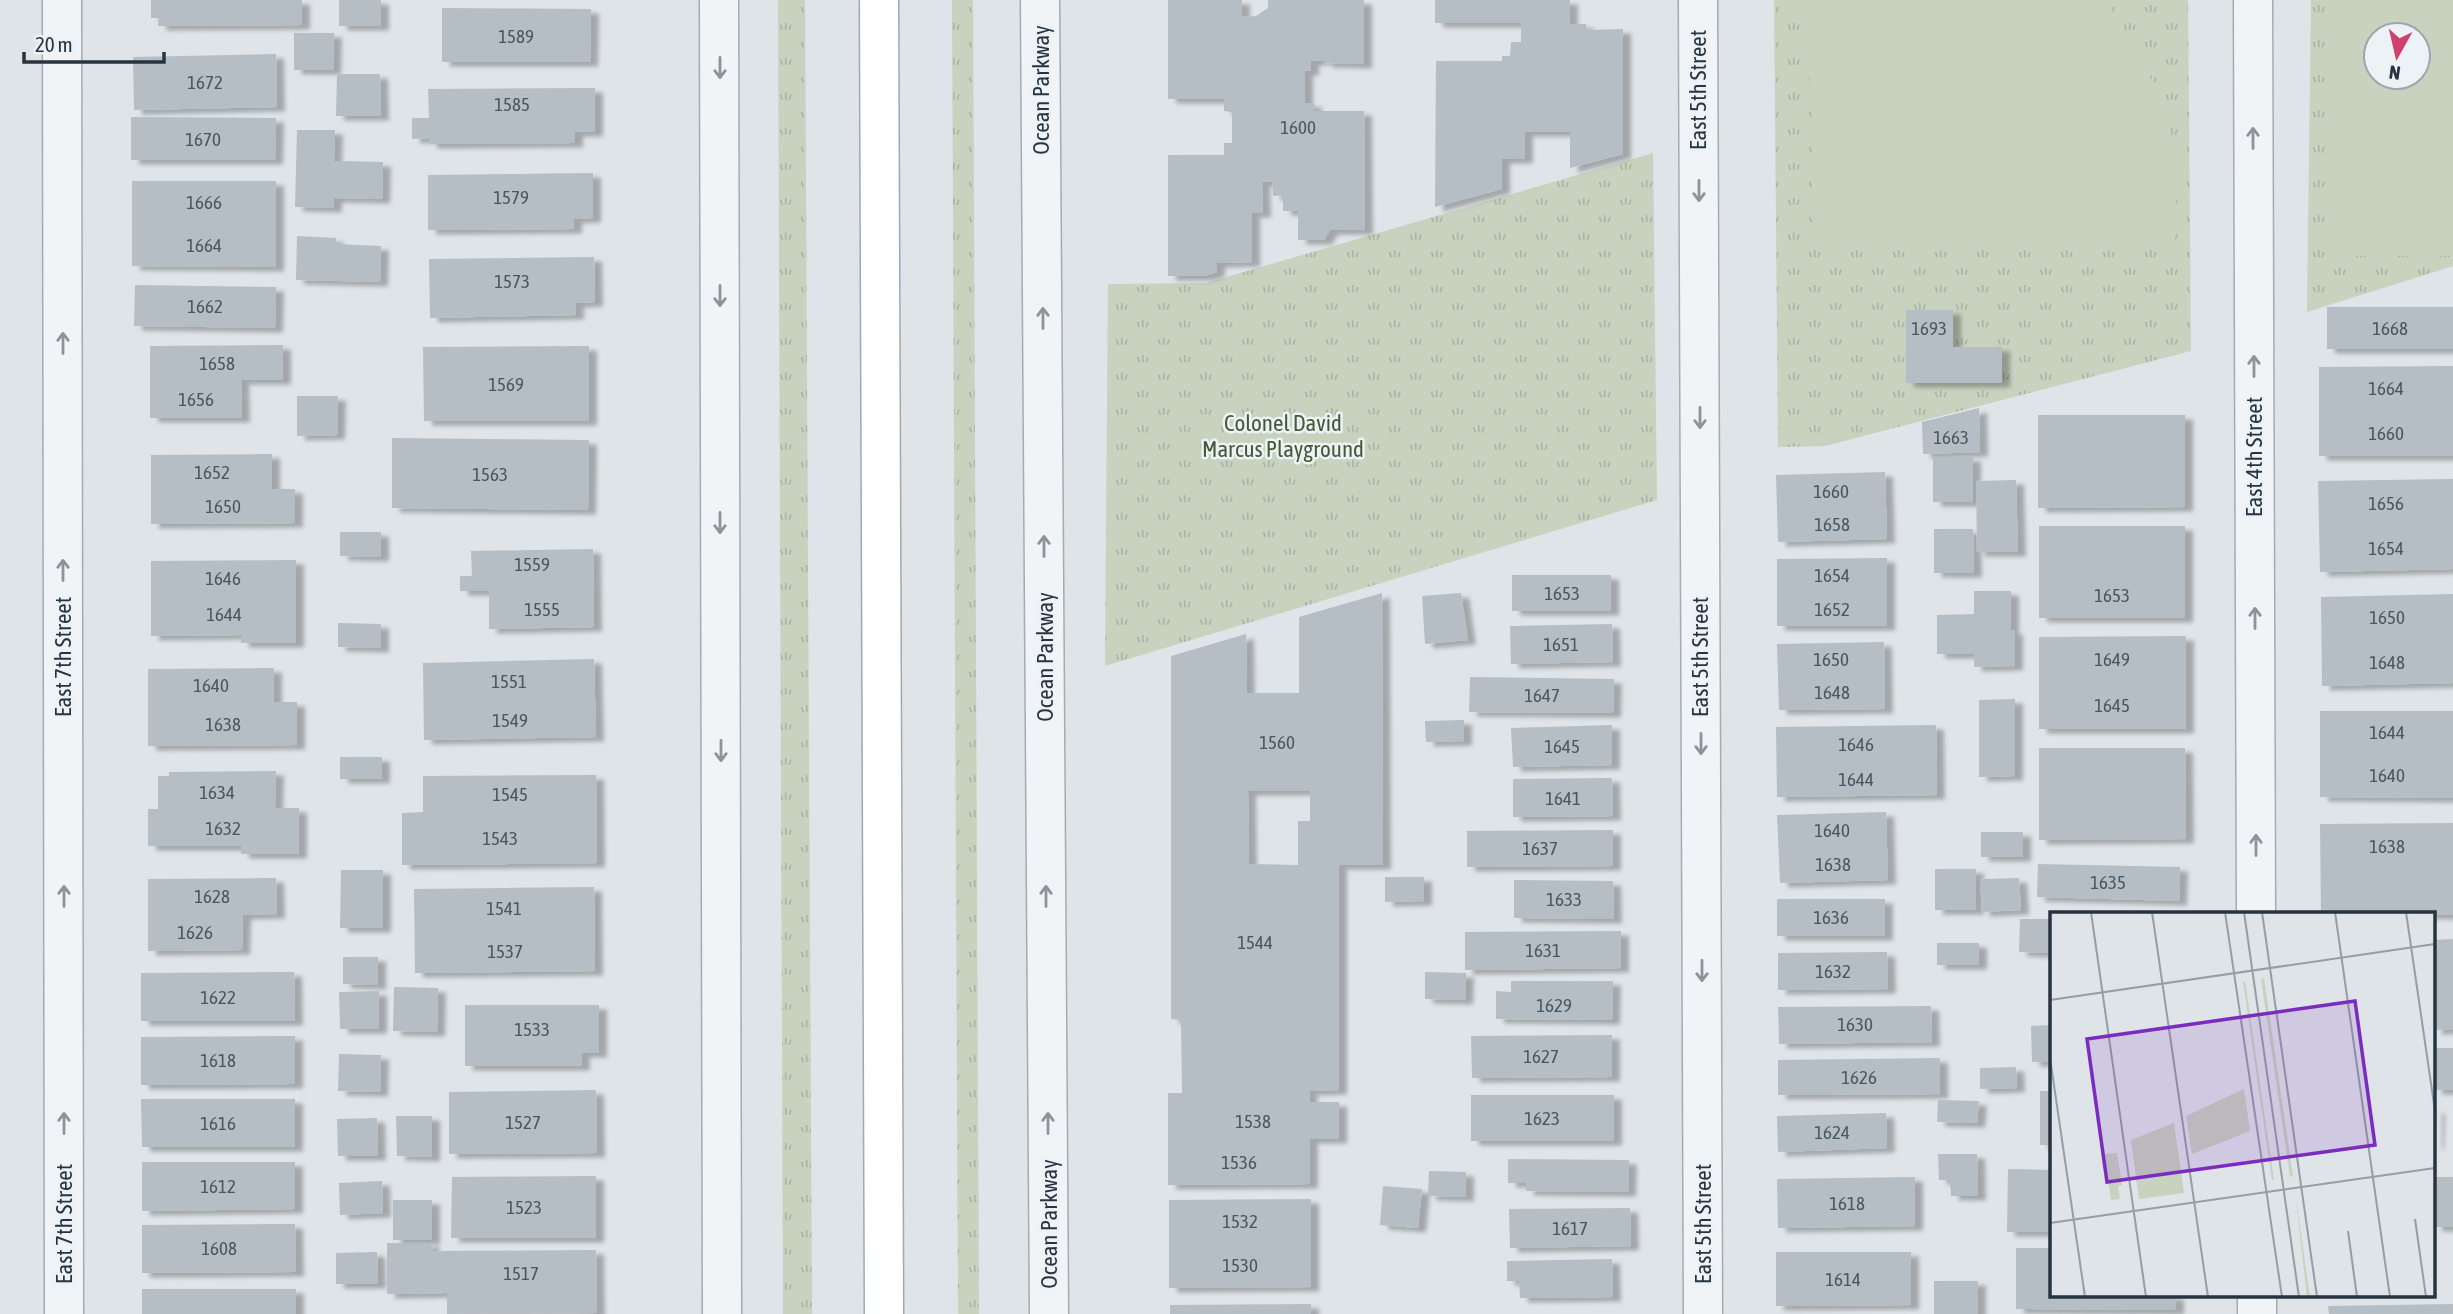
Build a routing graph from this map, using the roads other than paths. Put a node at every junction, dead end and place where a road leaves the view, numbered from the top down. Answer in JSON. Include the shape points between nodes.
{"nodes":[{"id":1,"x":62,"y":0,"type":"edge"},
{"id":2,"x":719,"y":0,"type":"edge"},
{"id":3,"x":878,"y":0,"type":"edge"},
{"id":4,"x":1040,"y":0,"type":"edge"},
{"id":5,"x":1698,"y":0,"type":"edge"},
{"id":6,"x":2253,"y":0,"type":"edge"},
{"id":7,"x":2256,"y":912,"type":"edge"},
{"id":8,"x":2257,"y":1296,"type":"edge"},
{"id":9,"x":64,"y":1314,"type":"edge"},
{"id":10,"x":722,"y":1314,"type":"edge"},
{"id":11,"x":884,"y":1314,"type":"edge"},
{"id":12,"x":1049,"y":1314,"type":"edge"},
{"id":13,"x":1703,"y":1314,"type":"edge"},
{"id":14,"x":2257,"y":1314,"type":"edge"}],
"edges":[{"from":9,"to":1,"type":"street","name":"East 7th Street","one_way":true},
{"from":2,"to":10,"type":"street","one_way":true},
{"from":3,"to":11,"type":"main road"},
{"from":12,"to":4,"type":"street","name":"Ocean Parkway","one_way":true},
{"from":5,"to":13,"type":"street","name":"East 5th Street","one_way":true},
{"from":7,"to":6,"type":"street","name":"East 4th Street","one_way":true},
{"from":8,"to":14,"type":"street"}]}
